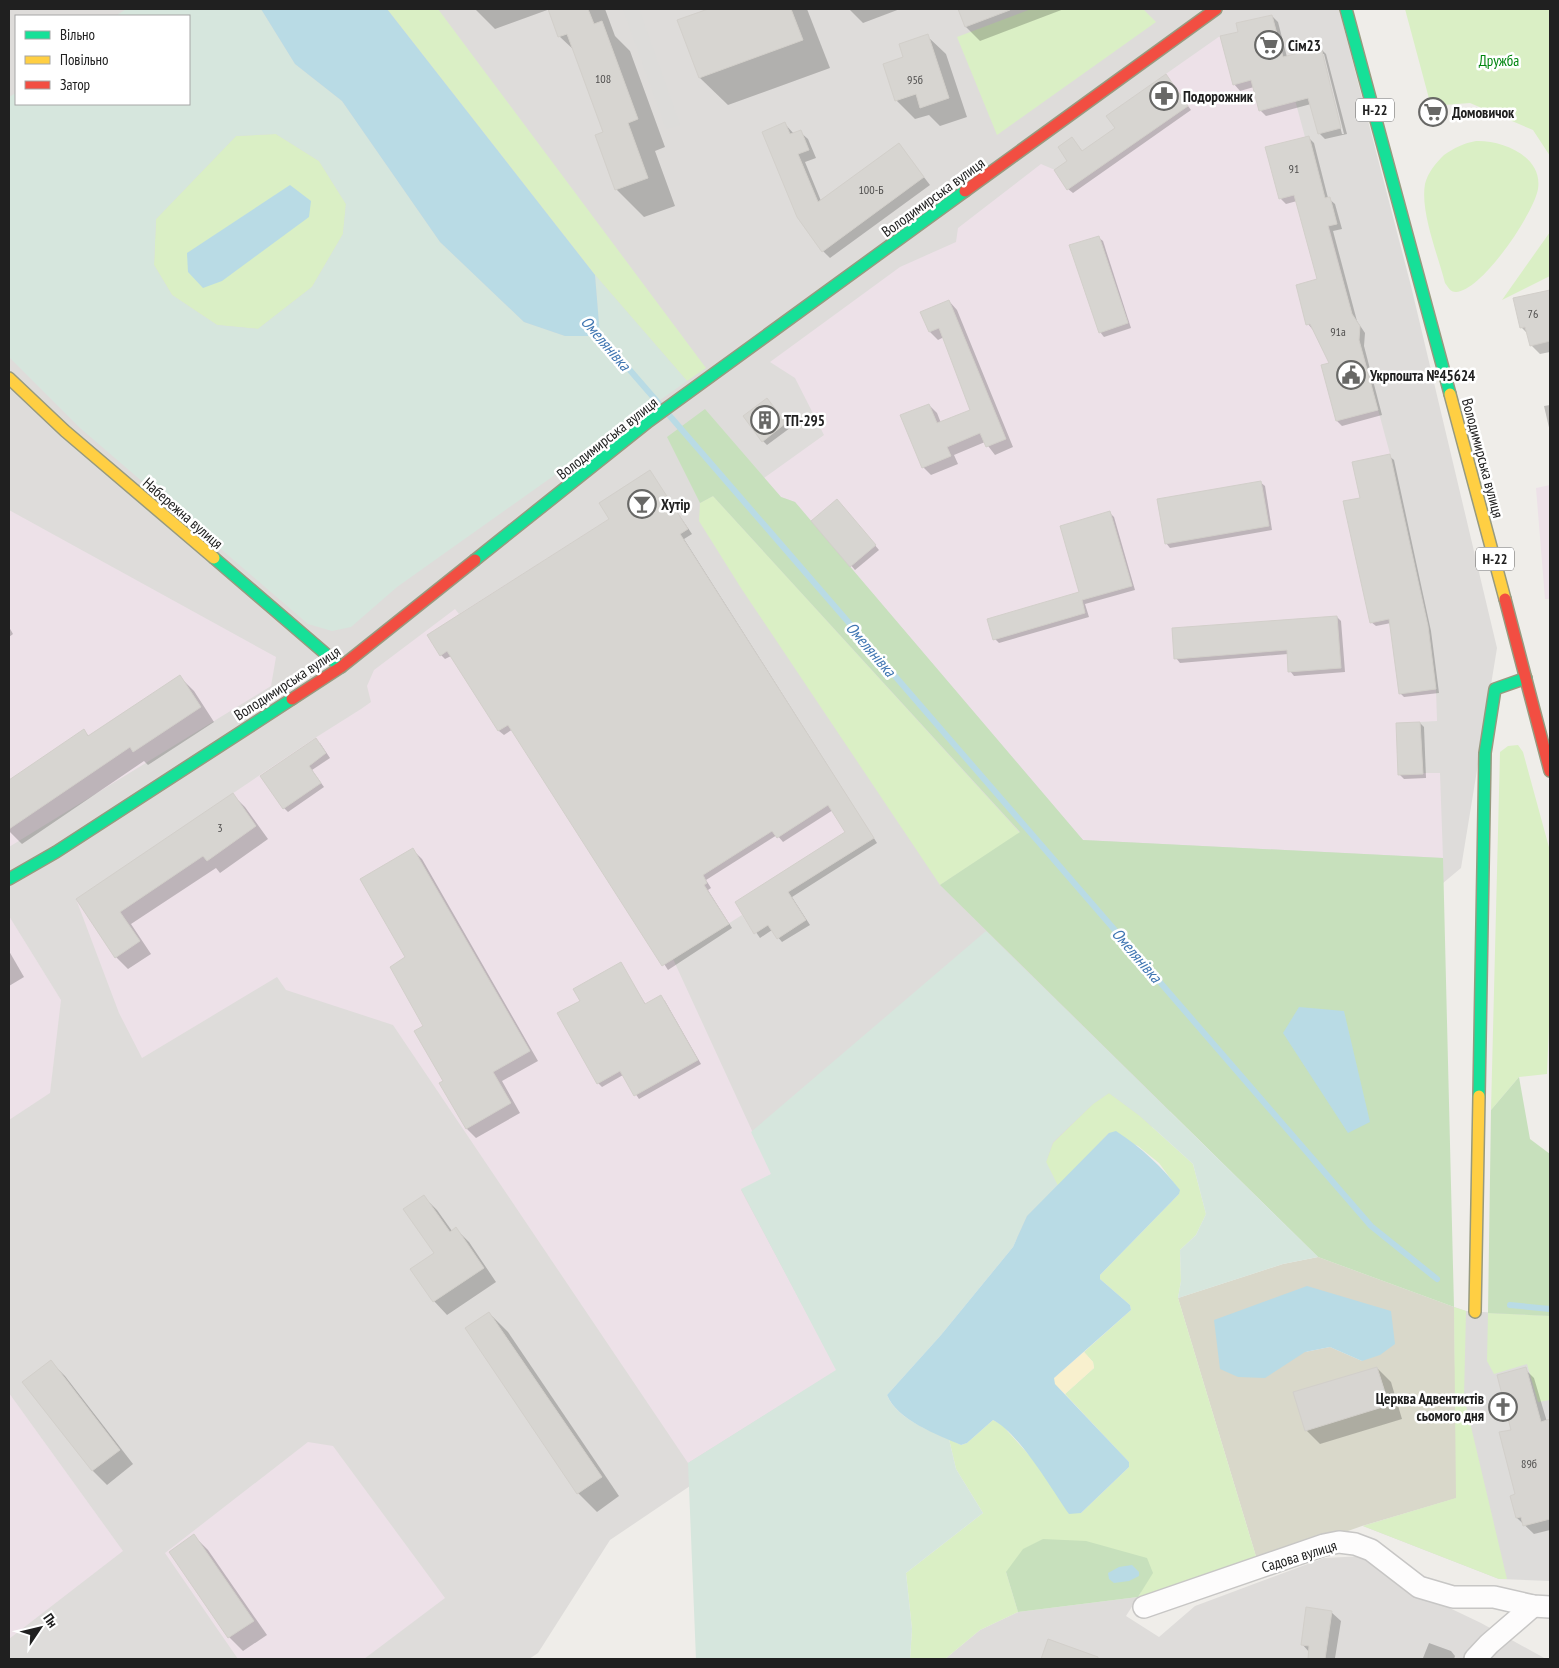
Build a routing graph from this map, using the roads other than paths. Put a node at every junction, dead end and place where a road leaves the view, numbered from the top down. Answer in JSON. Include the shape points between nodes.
{"nodes":[{"id":1,"x":1216,"y":9,"type":"edge"},
{"id":2,"x":1346,"y":9,"type":"edge"},
{"id":3,"x":9,"y":378,"type":"edge"},
{"id":4,"x":341,"y":667,"type":"junction"},
{"id":5,"x":1526,"y":678,"type":"junction"},
{"id":6,"x":1550,"y":771,"type":"edge"},
{"id":7,"x":9,"y":879,"type":"edge"},
{"id":8,"x":1475,"y":1312,"type":"dead end"},
{"id":9,"x":1144,"y":1607,"type":"dead end"},
{"id":10,"x":1542,"y":1607,"type":"edge"},
{"id":11,"x":1476,"y":1659,"type":"edge"}],
"edges":[{"from":1,"to":4,"type":"street","name":"Володимирська вулиця","via":[[660,414]]},
{"from":2,"to":5,"type":"street","name":"Володимирська вулиця","number":"Н-22","via":[[1392,170]]},
{"from":3,"to":4,"type":"street","name":"Набережна вулиця","via":[[65,431]]},
{"from":4,"to":7,"type":"street","name":"Володимирська вулиця","via":[[56,852]]},
{"from":5,"to":6,"type":"street","name":"Володимирська вулиця","number":"Н-22"},
{"from":5,"to":8,"type":"street","via":[[1495,689],[1485,753]]},
{"from":9,"to":10,"type":"street","name":"Садова вулиця","via":[[1339,1542],[1371,1550],[1419,1587],[1453,1597],[1494,1597]]},
{"from":10,"to":11,"type":"street","name":"Садова вулиця","via":[[1489,1644]]}]}
